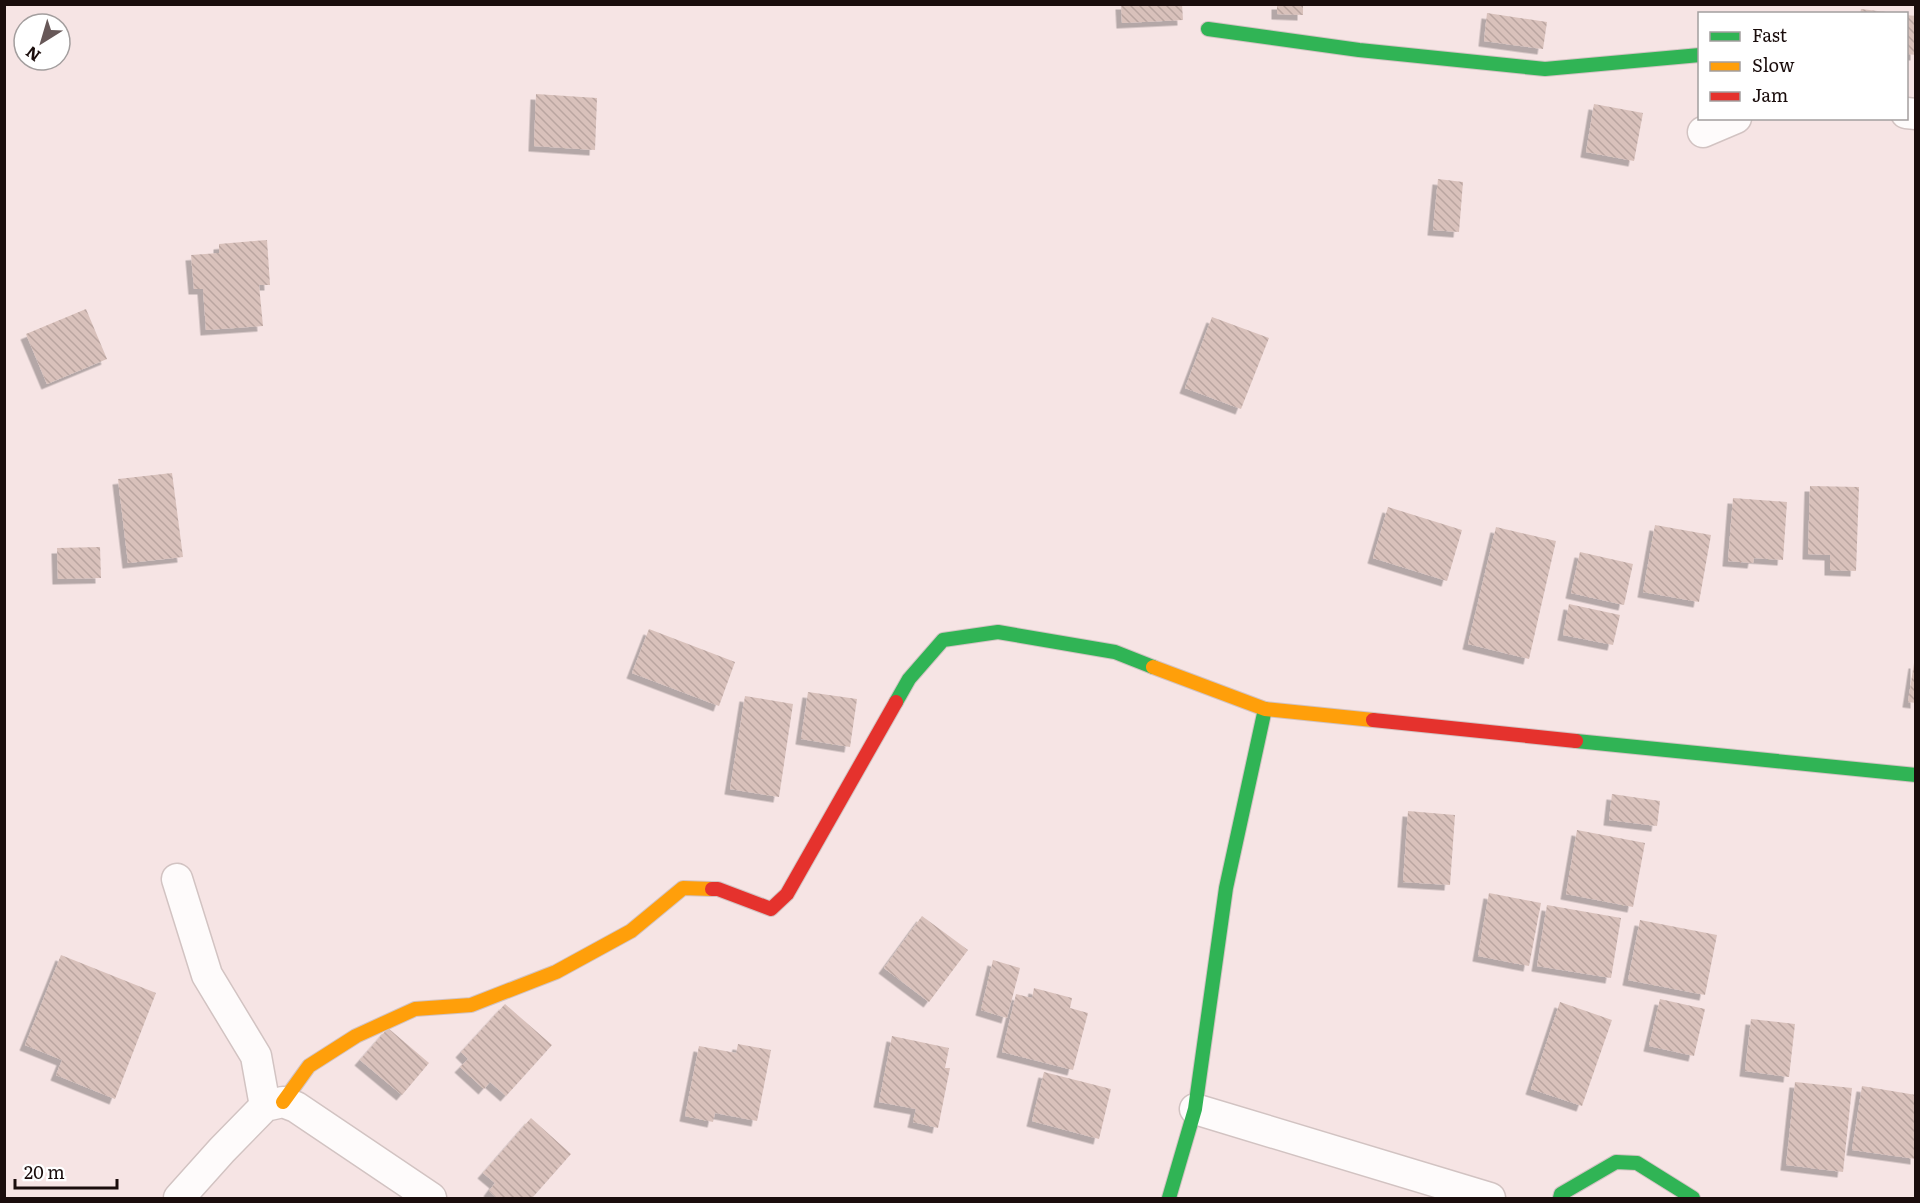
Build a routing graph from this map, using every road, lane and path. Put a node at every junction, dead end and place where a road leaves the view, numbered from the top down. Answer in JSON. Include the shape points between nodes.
{"nodes":[{"id":1,"x":1208,"y":29,"type":"dead end"},
{"id":2,"x":1698,"y":55,"type":"edge"},
{"id":3,"x":1731,"y":120,"type":"edge"},
{"id":4,"x":1702,"y":132,"type":"dead end"},
{"id":5,"x":1265,"y":709,"type":"junction"},
{"id":6,"x":1916,"y":775,"type":"edge"},
{"id":7,"x":177,"y":879,"type":"dead end"},
{"id":8,"x":274,"y":1104,"type":"junction"},
{"id":9,"x":1194,"y":1109,"type":"junction"},
{"id":10,"x":179,"y":1198,"type":"edge"},
{"id":11,"x":431,"y":1198,"type":"edge"},
{"id":12,"x":1169,"y":1198,"type":"edge"},
{"id":13,"x":1490,"y":1198,"type":"edge"},
{"id":14,"x":1560,"y":1198,"type":"edge"},
{"id":15,"x":1693,"y":1198,"type":"edge"}],
"edges":[{"from":1,"to":2,"type":"street","via":[[1359,50],[1545,69]]},
{"from":3,"to":4,"type":"street"},
{"from":5,"to":6,"type":"street"},
{"from":5,"to":8,"type":"street","via":[[1115,652],[998,632],[943,640],[909,680],[787,894],[771,909],[718,889],[683,888],[631,931],[556,972],[471,1005],[416,1009],[356,1036],[309,1066]]},
{"from":5,"to":9,"type":"street","via":[[1226,888]]},
{"from":7,"to":8,"type":"street","via":[[207,975],[256,1056]]},
{"from":8,"to":10,"type":"street","via":[[222,1150]]},
{"from":8,"to":11,"type":"street","via":[[296,1107]]},
{"from":9,"to":12,"type":"street"},
{"from":9,"to":13,"type":"street"},
{"from":14,"to":15,"type":"street","via":[[1616,1162],[1636,1163]]}]}
